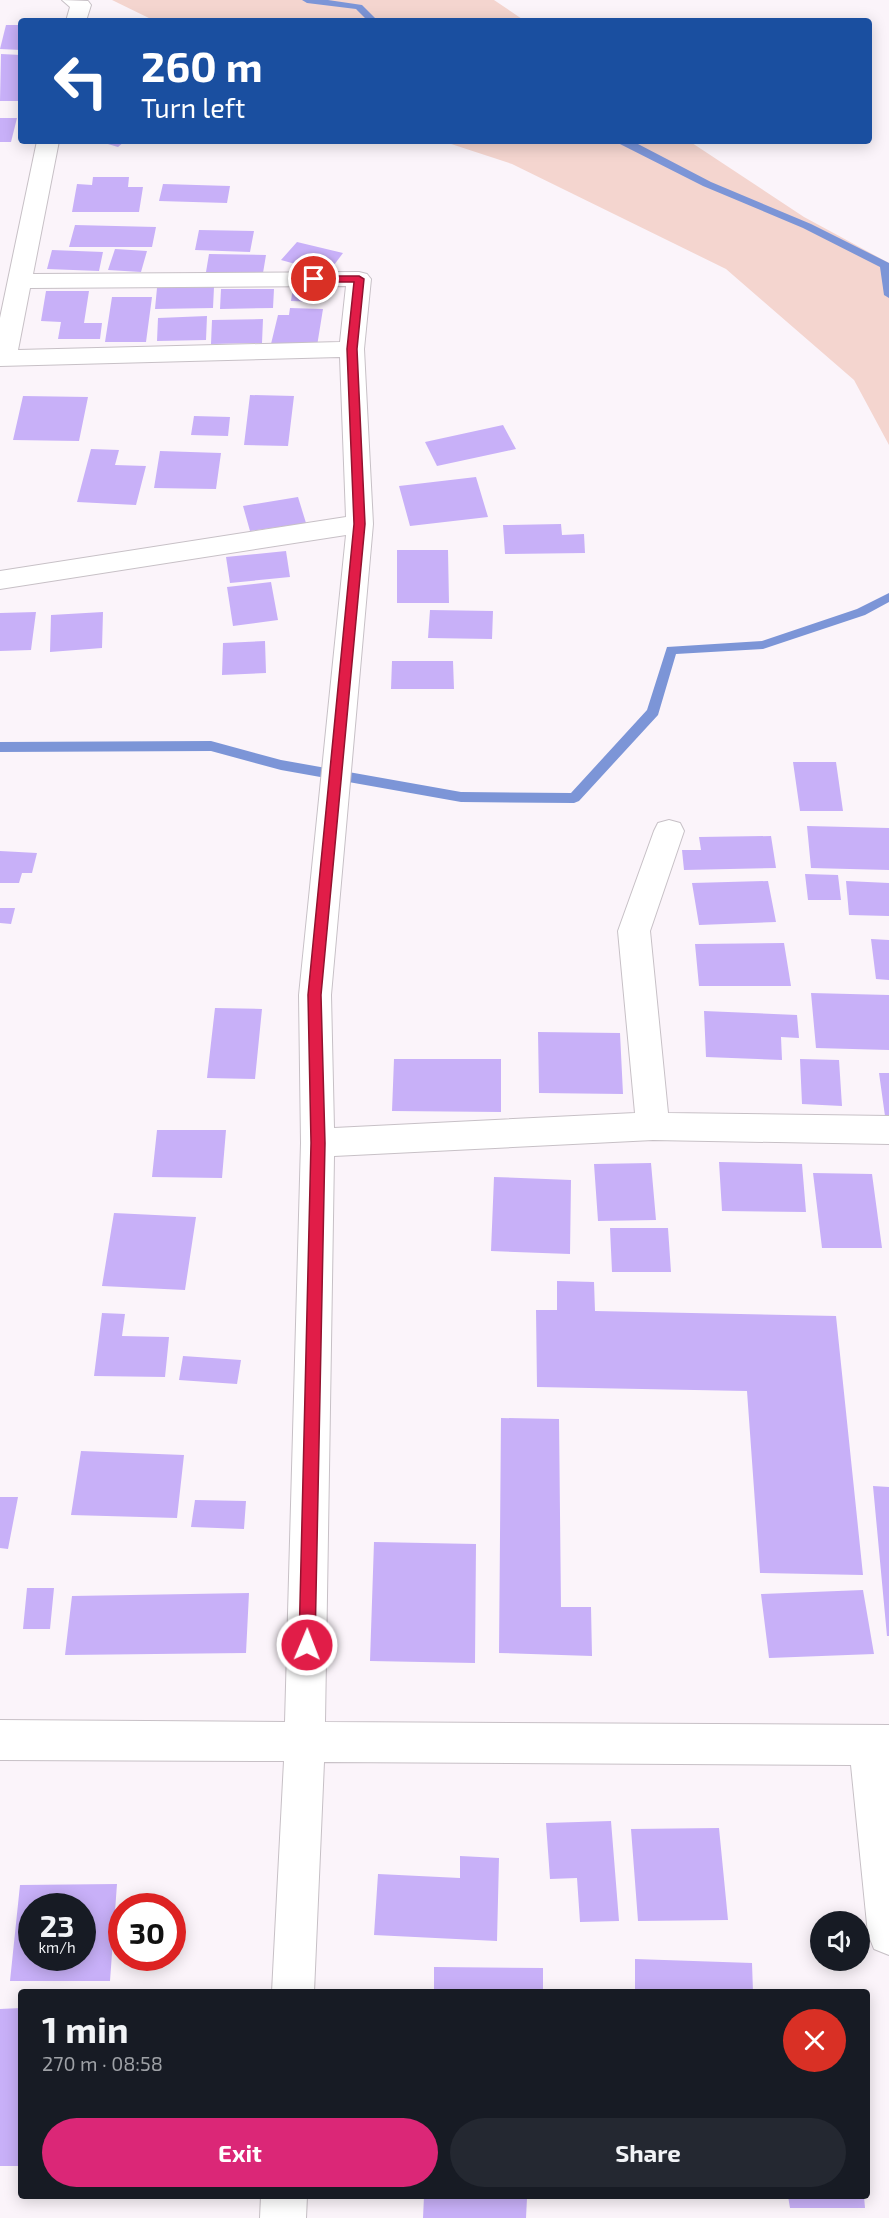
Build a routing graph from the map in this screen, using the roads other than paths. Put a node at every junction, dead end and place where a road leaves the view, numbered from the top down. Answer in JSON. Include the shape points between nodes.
{"nodes":[{"id":1,"x":72,"y":0,"type":"edge"},
{"id":2,"x":77,"y":18,"type":"edge"},
{"id":3,"x":47,"y":144,"type":"edge"},
{"id":4,"x":20,"y":281,"type":"junction"},
{"id":5,"x":352,"y":349,"type":"junction"},
{"id":6,"x":2,"y":358,"type":"edge"},
{"id":7,"x":360,"y":524,"type":"junction"},
{"id":8,"x":0,"y":580,"type":"edge"},
{"id":9,"x":669,"y":831,"type":"dead end"},
{"id":10,"x":653,"y":1126,"type":"junction"},
{"id":11,"x":889,"y":1130,"type":"edge"},
{"id":12,"x":318,"y":1143,"type":"junction"},
{"id":13,"x":0,"y":1740,"type":"edge"},
{"id":14,"x":305,"y":1740,"type":"junction"},
{"id":15,"x":879,"y":1745,"type":"edge"},
{"id":16,"x":889,"y":1934,"type":"edge"},
{"id":17,"x":293,"y":1989,"type":"edge"},
{"id":18,"x":284,"y":2199,"type":"edge"},
{"id":19,"x":283,"y":2218,"type":"edge"}],
"edges":[{"from":1,"to":2,"type":"street","via":[[81,5]]},
{"from":3,"to":4,"type":"street"},
{"from":4,"to":5,"type":"street","via":[[359,279]]},
{"from":4,"to":6,"type":"street"},
{"from":5,"to":6,"type":"street"},
{"from":5,"to":7,"type":"street"},
{"from":7,"to":8,"type":"street"},
{"from":7,"to":12,"type":"street","via":[[315,995]]},
{"from":9,"to":10,"type":"street","via":[[634,931]]},
{"from":10,"to":11,"type":"street"},
{"from":10,"to":12,"type":"street"},
{"from":12,"to":14,"type":"street"},
{"from":13,"to":14,"type":"street"},
{"from":14,"to":15,"type":"street"},
{"from":14,"to":17,"type":"street"},
{"from":15,"to":16,"type":"street"},
{"from":18,"to":19,"type":"street"}]}
